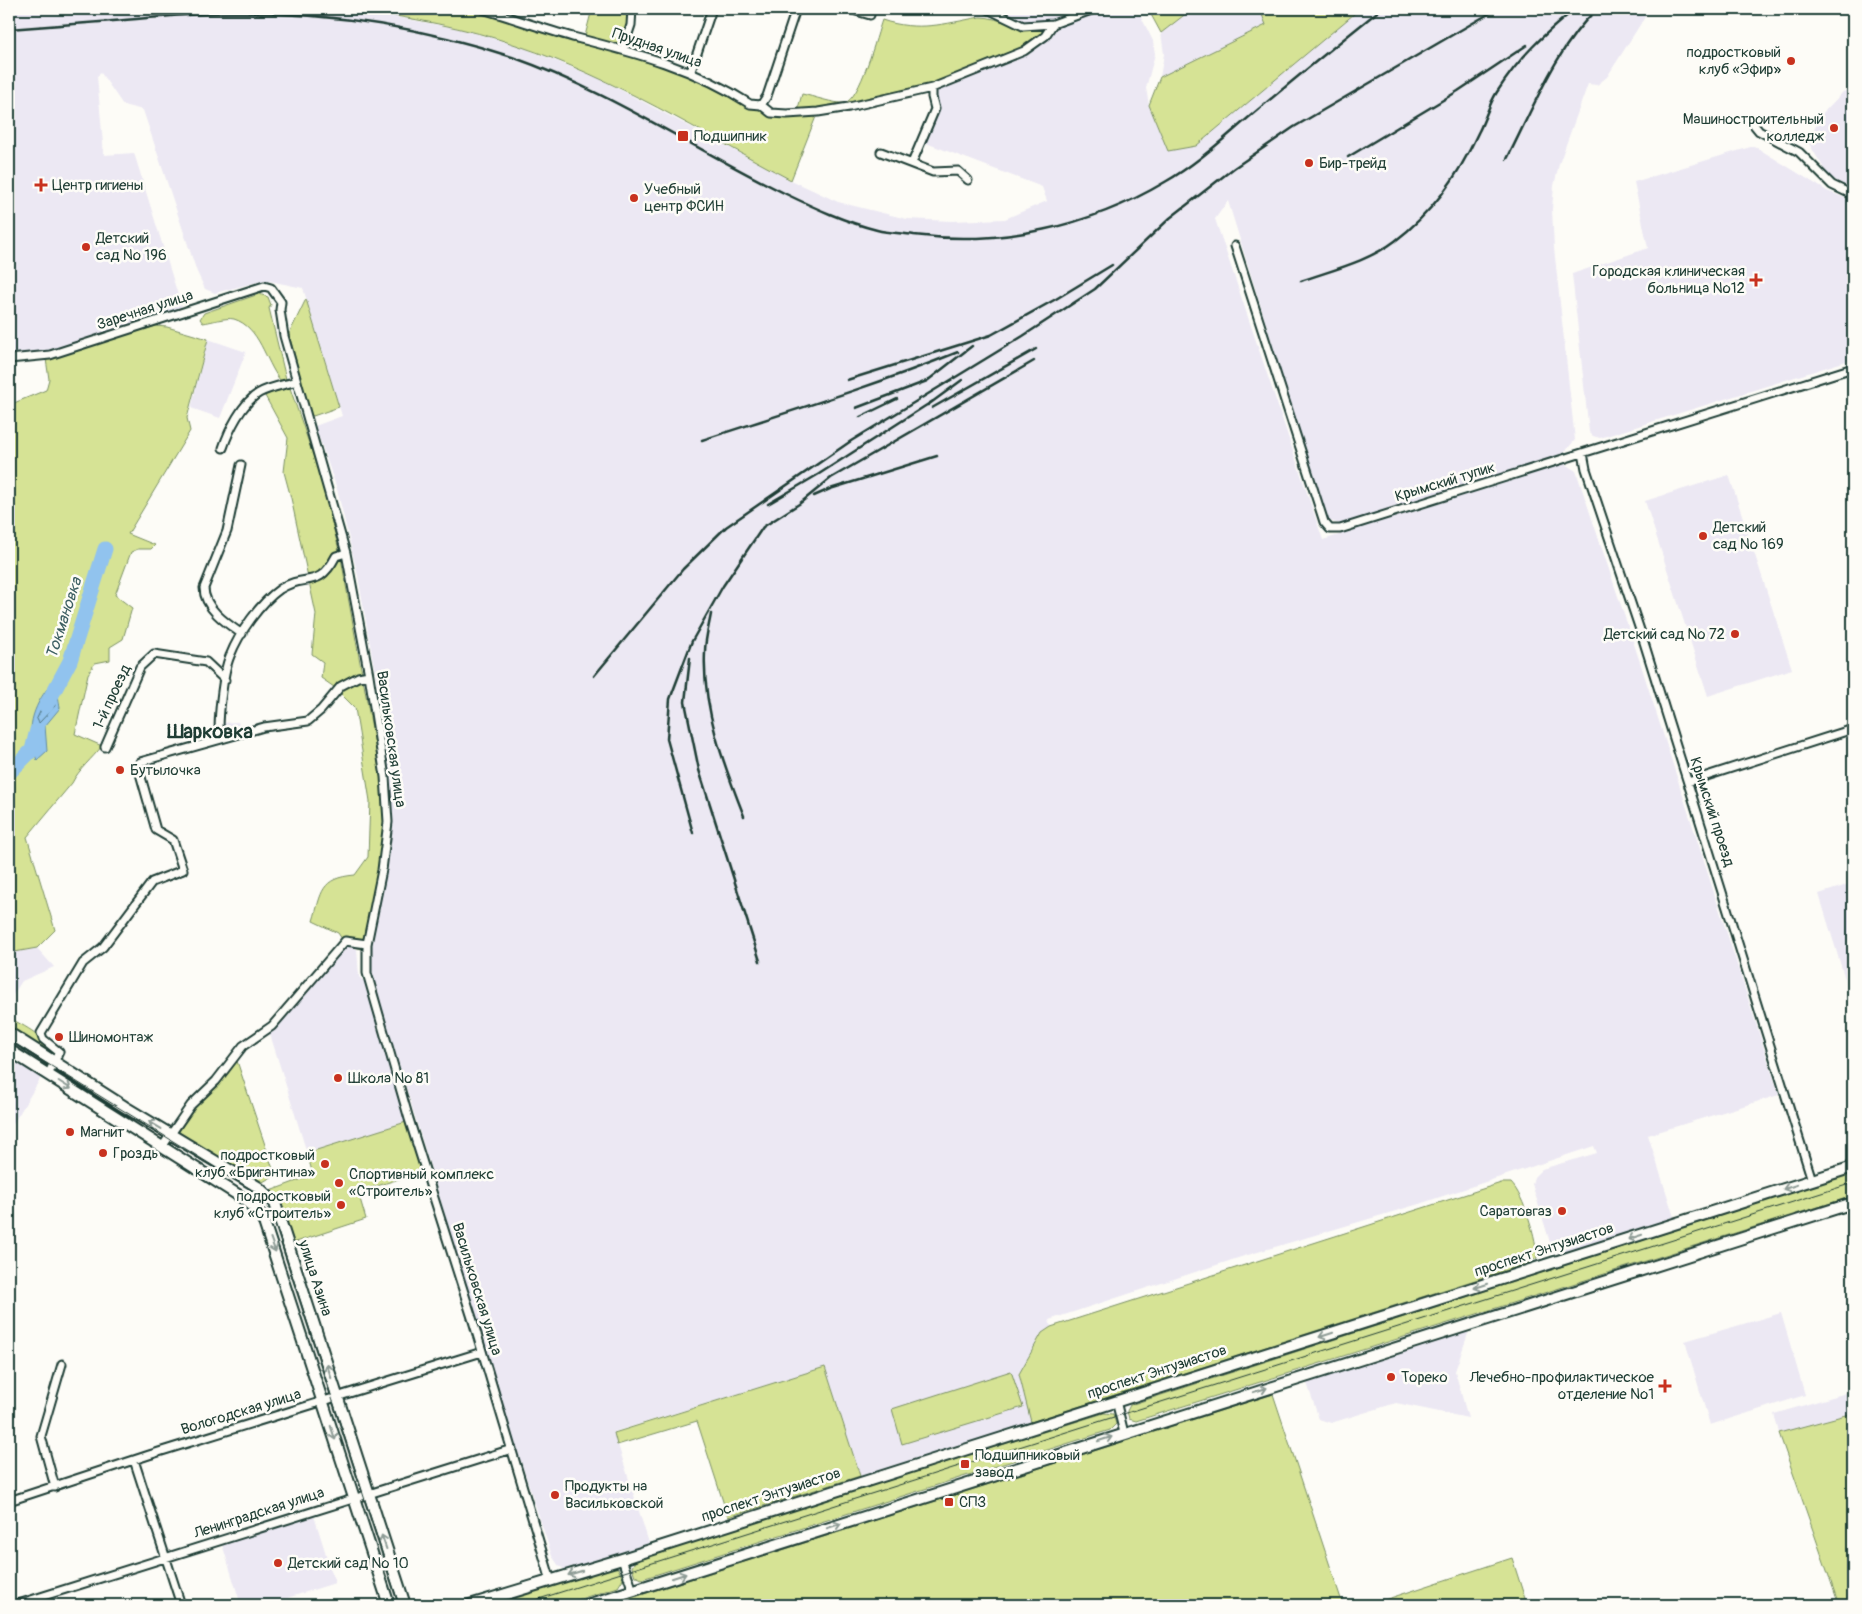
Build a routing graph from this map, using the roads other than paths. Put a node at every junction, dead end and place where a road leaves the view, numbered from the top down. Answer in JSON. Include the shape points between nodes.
{"nodes":[{"id":1,"x":482,"y":9,"type":"edge"},
{"id":2,"x":632,"y":9,"type":"edge"},
{"id":3,"x":712,"y":9,"type":"edge"},
{"id":4,"x":796,"y":9,"type":"edge"},
{"id":5,"x":849,"y":9,"type":"edge"},
{"id":6,"x":988,"y":9,"type":"edge"},
{"id":7,"x":1094,"y":9,"type":"edge"},
{"id":8,"x":870,"y":15,"type":"dead end"},
{"id":9,"x":1053,"y":24,"type":"junction"},
{"id":10,"x":623,"y":49,"type":"junction"},
{"id":11,"x":691,"y":71,"type":"junction"},
{"id":12,"x":932,"y":88,"type":"junction"},
{"id":13,"x":761,"y":105,"type":"junction"},
{"id":14,"x":1750,"y":120,"type":"dead end"},
{"id":15,"x":881,"y":152,"type":"dead end"},
{"id":16,"x":912,"y":163,"type":"junction"},
{"id":17,"x":968,"y":180,"type":"dead end"},
{"id":18,"x":1853,"y":194,"type":"edge"},
{"id":19,"x":1235,"y":246,"type":"dead end"},
{"id":20,"x":281,"y":302,"type":"joint"},
{"id":21,"x":9,"y":359,"type":"edge"},
{"id":22,"x":1853,"y":368,"type":"edge"},
{"id":23,"x":296,"y":381,"type":"junction"},
{"id":24,"x":223,"y":448,"type":"dead end"},
{"id":25,"x":1583,"y":453,"type":"junction"},
{"id":26,"x":241,"y":465,"type":"dead end"},
{"id":27,"x":346,"y":553,"type":"junction"},
{"id":28,"x":242,"y":634,"type":"junction"},
{"id":29,"x":369,"y":675,"type":"junction"},
{"id":30,"x":226,"y":680,"type":"junction"},
{"id":31,"x":1853,"y":729,"type":"edge"},
{"id":32,"x":220,"y":739,"type":"junction"},
{"id":33,"x":105,"y":747,"type":"dead end"},
{"id":34,"x":1688,"y":782,"type":"junction"},
{"id":35,"x":366,"y":944,"type":"junction"},
{"id":36,"x":9,"y":1033,"type":"edge"},
{"id":37,"x":9,"y":1050,"type":"edge"},
{"id":38,"x":55,"y":1062,"type":"junction"},
{"id":39,"x":48,"y":1075,"type":"junction"},
{"id":40,"x":171,"y":1134,"type":"junction"},
{"id":41,"x":162,"y":1147,"type":"junction"},
{"id":42,"x":1853,"y":1167,"type":"edge"},
{"id":43,"x":1812,"y":1180,"type":"junction"},
{"id":44,"x":1853,"y":1203,"type":"edge"},
{"id":45,"x":482,"y":1352,"type":"junction"},
{"id":46,"x":62,"y":1364,"type":"dead end"},
{"id":47,"x":337,"y":1397,"type":"junction"},
{"id":48,"x":323,"y":1401,"type":"junction"},
{"id":49,"x":1116,"y":1401,"type":"junction"},
{"id":50,"x":1124,"y":1433,"type":"junction"},
{"id":51,"x":512,"y":1449,"type":"junction"},
{"id":52,"x":134,"y":1460,"type":"junction"},
{"id":53,"x":56,"y":1487,"type":"junction"},
{"id":54,"x":368,"y":1494,"type":"junction"},
{"id":55,"x":354,"y":1498,"type":"junction"},
{"id":56,"x":9,"y":1501,"type":"edge"},
{"id":57,"x":167,"y":1558,"type":"junction"},
{"id":58,"x":622,"y":1559,"type":"junction"},
{"id":59,"x":551,"y":1581,"type":"junction"},
{"id":60,"x":633,"y":1591,"type":"junction"},
{"id":61,"x":15,"y":1605,"type":"edge"},
{"id":62,"x":181,"y":1605,"type":"edge"},
{"id":63,"x":389,"y":1605,"type":"edge"},
{"id":64,"x":405,"y":1605,"type":"edge"},
{"id":65,"x":470,"y":1605,"type":"edge"},
{"id":66,"x":587,"y":1605,"type":"edge"}],
"edges":[{"from":1,"to":10,"type":"street","name":"Прудная улица"},
{"from":2,"to":10,"type":"street","via":[[631,25]]},
{"from":3,"to":11,"type":"street"},
{"from":4,"to":13,"type":"street","via":[[768,96]]},
{"from":5,"to":8,"type":"street"},
{"from":6,"to":9,"type":"street","via":[[1023,26]]},
{"from":7,"to":9,"type":"street"},
{"from":9,"to":12,"type":"street","name":"Прудная улица","via":[[1045,36],[1024,51]]},
{"from":10,"to":11,"type":"street","name":"Прудная улица"},
{"from":11,"to":13,"type":"street","name":"Прудная улица","via":[[750,104]]},
{"from":12,"to":13,"type":"street","name":"Прудная улица","via":[[818,112],[771,113]]},
{"from":12,"to":16,"type":"street","via":[[935,109]]},
{"from":14,"to":18,"type":"street","via":[[1759,131],[1799,152],[1832,185]]},
{"from":15,"to":16,"type":"street"},
{"from":16,"to":17,"type":"street","via":[[933,172],[958,171]]},
{"from":19,"to":25,"type":"street","name":"Крымский тупик","via":[[1324,522],[1330,529],[1340,529]]},
{"from":20,"to":21,"type":"street","name":"Заречная улица","via":[[270,288],[264,286],[50,355]]},
{"from":20,"to":23,"type":"street","name":"Васильковская улица","via":[[284,336]]},
{"from":22,"to":25,"type":"street","name":"Крымский тупик"},
{"from":23,"to":24,"type":"street","via":[[268,389],[254,398],[228,432]]},
{"from":23,"to":27,"type":"street","name":"Васильковская улица"},
{"from":25,"to":34,"type":"street","name":"Крымский проезд"},
{"from":26,"to":28,"type":"street","via":[[227,531],[204,588],[204,597],[214,611]]},
{"from":27,"to":28,"type":"street","via":[[336,556],[319,578],[296,581],[280,590]]},
{"from":27,"to":29,"type":"street","name":"Васильковская улица"},
{"from":28,"to":30,"type":"street","via":[[229,657]]},
{"from":29,"to":32,"type":"street","via":[[340,686],[308,721],[264,727]]},
{"from":29,"to":35,"type":"street","name":"Васильковская улица","via":[[385,777],[388,822],[382,870]]},
{"from":30,"to":32,"type":"street","via":[[218,723]]},
{"from":30,"to":33,"type":"street","name":"1-й проезд","via":[[206,662],[154,654],[140,667]]},
{"from":31,"to":34,"type":"street"},
{"from":32,"to":38,"type":"street","via":[[140,762],[139,770],[156,830],[173,840],[182,870],[152,882],[103,947],[82,963],[41,1033],[43,1039],[59,1052]]},
{"from":34,"to":43,"type":"street","name":"Крымский проезд"},
{"from":35,"to":40,"type":"street","via":[[345,941],[272,1026],[243,1046],[216,1081],[191,1105]]},
{"from":35,"to":45,"type":"street","name":"Васильковская улица","via":[[366,973]]},
{"from":36,"to":38,"type":"main road","name":"улица Азина"},
{"from":37,"to":39,"type":"main road","name":"улица Азина"},
{"from":38,"to":39,"type":"street"},
{"from":40,"to":38,"type":"main road","name":"улица Азина","one_way":true},
{"from":39,"to":41,"type":"main road","name":"улица Азина","one_way":true},
{"from":40,"to":41,"type":"street"},
{"from":47,"to":40,"type":"main road","name":"улица Азина","one_way":true,"via":[[275,1204],[258,1187]]},
{"from":41,"to":48,"type":"main road","name":"улица Азина","one_way":true,"via":[[246,1200],[262,1216]]},
{"from":42,"to":43,"type":"main road","name":"проспект Энтузиастов"},
{"from":43,"to":49,"type":"main road","name":"проспект Энтузиастов","one_way":true},
{"from":50,"to":44,"type":"main road","one_way":true},
{"from":45,"to":47,"type":"street","name":"Вологодская улица"},
{"from":45,"to":51,"type":"street","name":"Васильковская улица"},
{"from":46,"to":53,"type":"street","via":[[41,1436]]},
{"from":47,"to":48,"type":"street","name":"Вологодская улица"},
{"from":47,"to":54,"type":"main road","name":"улица Азина"},
{"from":48,"to":52,"type":"street","name":"Вологодская улица"},
{"from":48,"to":55,"type":"main road","name":"улица Азина","one_way":true},
{"from":49,"to":50,"type":"street"},
{"from":49,"to":58,"type":"main road","name":"проспект Энтузиастов"},
{"from":60,"to":50,"type":"main road","one_way":true},
{"from":51,"to":54,"type":"street","name":"Ленинградская улица"},
{"from":51,"to":59,"type":"street","name":"Васильковская улица"},
{"from":52,"to":53,"type":"street","name":"Вологодская улица"},
{"from":52,"to":57,"type":"street"},
{"from":53,"to":56,"type":"street","name":"Вологодская улица"},
{"from":54,"to":55,"type":"street","name":"Ленинградская улица"},
{"from":64,"to":54,"type":"main road","name":"улица Азина","one_way":true},
{"from":55,"to":57,"type":"street","name":"Ленинградская улица"},
{"from":55,"to":63,"type":"main road","name":"улица Азина"},
{"from":57,"to":61,"type":"street","name":"Ленинградская улица"},
{"from":57,"to":62,"type":"street"},
{"from":58,"to":59,"type":"main road","name":"проспект Энтузиастов","one_way":true},
{"from":58,"to":60,"type":"street"},
{"from":59,"to":65,"type":"main road","name":"проспект Энтузиастов"},
{"from":60,"to":66,"type":"main road"}]}
